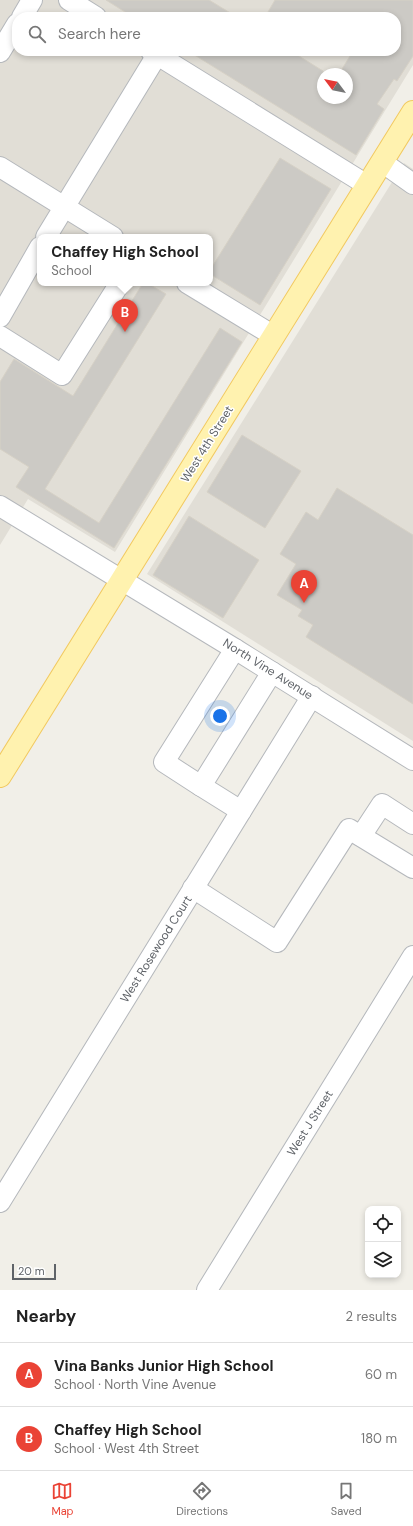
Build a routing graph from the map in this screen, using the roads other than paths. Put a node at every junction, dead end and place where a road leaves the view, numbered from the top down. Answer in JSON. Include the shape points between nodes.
{"nodes":[{"id":1,"x":32,"y":0,"type":"edge"},
{"id":2,"x":69,"y":0,"type":"edge"},
{"id":3,"x":25,"y":12,"type":"edge"},
{"id":4,"x":88,"y":12,"type":"edge"},
{"id":5,"x":12,"y":32,"type":"edge"},
{"id":6,"x":0,"y":52,"type":"edge"},
{"id":7,"x":152,"y":56,"type":"edge"},
{"id":8,"x":159,"y":56,"type":"edge"},
{"id":9,"x":413,"y":112,"type":"edge"},
{"id":10,"x":382,"y":162,"type":"junction"},
{"id":11,"x":0,"y":167,"type":"edge"},
{"id":12,"x":413,"y":184,"type":"edge"},
{"id":13,"x":367,"y":185,"type":"junction"},
{"id":14,"x":64,"y":206,"type":"junction"},
{"id":15,"x":48,"y":234,"type":"edge"},
{"id":16,"x":108,"y":234,"type":"edge"},
{"id":17,"x":37,"y":252,"type":"edge"},
{"id":18,"x":118,"y":286,"type":"edge"},
{"id":19,"x":192,"y":286,"type":"edge"},
{"id":20,"x":0,"y":317,"type":"edge"},
{"id":21,"x":274,"y":336,"type":"junction"},
{"id":22,"x":1,"y":340,"type":"edge"},
{"id":23,"x":0,"y":506,"type":"edge"},
{"id":24,"x":122,"y":580,"type":"junction"},
{"id":25,"x":235,"y":649,"type":"junction"},
{"id":26,"x":272,"y":672,"type":"junction"},
{"id":27,"x":312,"y":696,"type":"junction"},
{"id":28,"x":413,"y":760,"type":"edge"},
{"id":29,"x":0,"y":776,"type":"edge"},
{"id":30,"x":201,"y":786,"type":"junction"},
{"id":31,"x":241,"y":811,"type":"junction"},
{"id":32,"x":413,"y":824,"type":"edge"},
{"id":33,"x":361,"y":836,"type":"junction"},
{"id":34,"x":413,"y":868,"type":"edge"},
{"id":35,"x":193,"y":888,"type":"junction"},
{"id":36,"x":413,"y":956,"type":"edge"},
{"id":37,"x":0,"y":1202,"type":"edge"},
{"id":38,"x":207,"y":1290,"type":"edge"}],
"edges":[{"from":1,"to":3,"type":"street"},
{"from":2,"to":4,"type":"street"},
{"from":5,"to":6,"type":"street"},
{"from":7,"to":14,"type":"street"},
{"from":8,"to":13,"type":"street"},
{"from":9,"to":10,"type":"main road","name":"West 4th Street"},
{"from":10,"to":12,"type":"street"},
{"from":10,"to":13,"type":"main road","name":"West 4th Street"},
{"from":11,"to":14,"type":"street"},
{"from":13,"to":21,"type":"main road","name":"West 4th Street"},
{"from":14,"to":15,"type":"street"},
{"from":14,"to":16,"type":"street"},
{"from":17,"to":20,"type":"street"},
{"from":18,"to":22,"type":"street","via":[[62,375]]},
{"from":19,"to":21,"type":"street"},
{"from":21,"to":24,"type":"main road","name":"West 4th Street"},
{"from":23,"to":24,"type":"street","name":"North Vine Avenue"},
{"from":24,"to":25,"type":"street","name":"North Vine Avenue"},
{"from":24,"to":29,"type":"main road","name":"West 4th Street"},
{"from":25,"to":26,"type":"street","name":"North Vine Avenue"},
{"from":25,"to":30,"type":"street","via":[[164,762]]},
{"from":26,"to":27,"type":"street","name":"North Vine Avenue"},
{"from":26,"to":30,"type":"street"},
{"from":27,"to":28,"type":"street","name":"North Vine Avenue"},
{"from":27,"to":31,"type":"street","name":"West Rosewood Court"},
{"from":30,"to":31,"type":"street"},
{"from":31,"to":35,"type":"street","name":"West Rosewood Court"},
{"from":32,"to":33,"type":"street","via":[[382,804]]},
{"from":33,"to":34,"type":"street"},
{"from":33,"to":35,"type":"street","via":[[349,829],[277,942]]},
{"from":35,"to":37,"type":"street","name":"West Rosewood Court"},
{"from":36,"to":38,"type":"street","name":"West J Street"}]}
